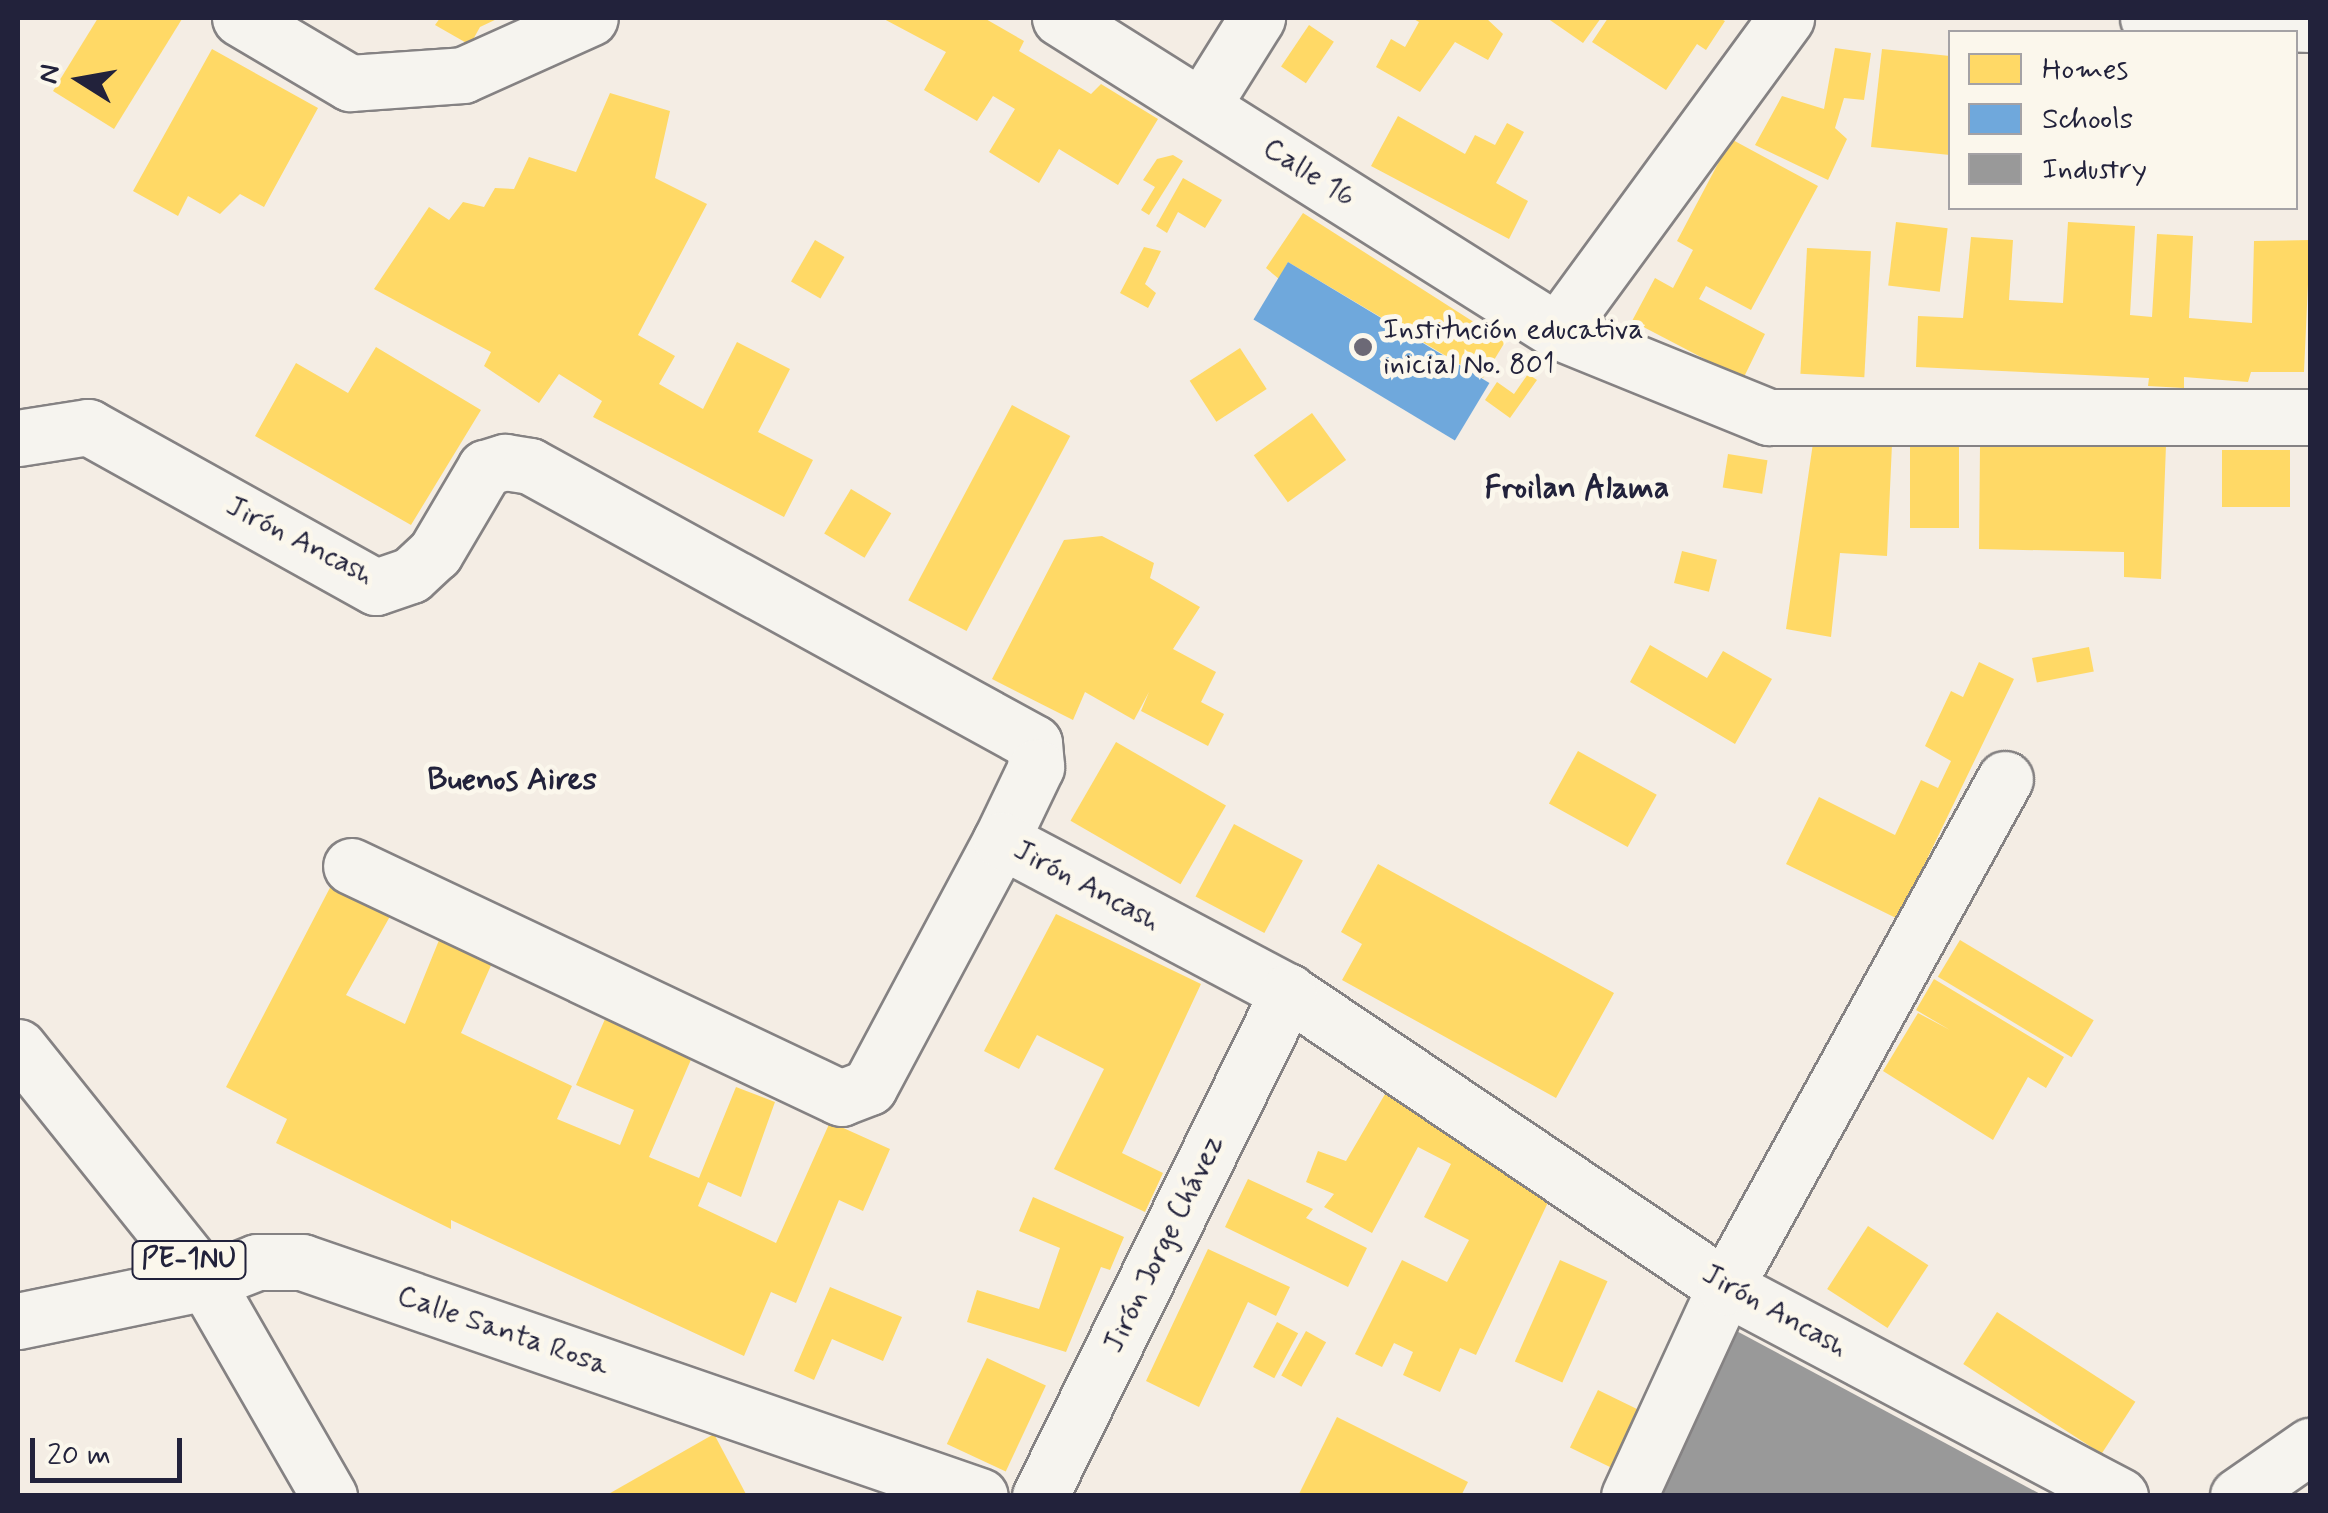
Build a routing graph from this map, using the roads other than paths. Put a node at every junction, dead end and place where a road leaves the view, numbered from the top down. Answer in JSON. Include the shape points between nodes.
{"nodes":[{"id":1,"x":240,"y":18,"type":"edge"},
{"id":2,"x":590,"y":18,"type":"edge"},
{"id":3,"x":1060,"y":18,"type":"edge"},
{"id":4,"x":1257,"y":18,"type":"edge"},
{"id":5,"x":1786,"y":18,"type":"edge"},
{"id":6,"x":2148,"y":18,"type":"edge"},
{"id":7,"x":2310,"y":24,"type":"edge"},
{"id":8,"x":1202,"y":106,"type":"junction"},
{"id":9,"x":1558,"y":331,"type":"junction"},
{"id":10,"x":2310,"y":417,"type":"edge"},
{"id":11,"x":18,"y":438,"type":"edge"},
{"id":12,"x":2005,"y":779,"type":"dead end"},
{"id":13,"x":1001,"y":840,"type":"junction"},
{"id":14,"x":351,"y":866,"type":"dead end"},
{"id":15,"x":1288,"y":992,"type":"junction"},
{"id":16,"x":18,"y":1047,"type":"edge"},
{"id":17,"x":206,"y":1282,"type":"junction"},
{"id":18,"x":1725,"y":1287,"type":"junction"},
{"id":19,"x":18,"y":1321,"type":"edge"},
{"id":20,"x":2310,"y":1446,"type":"edge"},
{"id":21,"x":329,"y":1496,"type":"edge"},
{"id":22,"x":980,"y":1496,"type":"edge"},
{"id":23,"x":1040,"y":1496,"type":"edge"},
{"id":24,"x":1630,"y":1496,"type":"edge"},
{"id":25,"x":2120,"y":1496,"type":"edge"},
{"id":26,"x":2238,"y":1496,"type":"edge"}],
"edges":[{"from":1,"to":2,"type":"street","via":[[350,83],[463,75]]},
{"from":3,"to":8,"type":"street","name":"Calle 16"},
{"from":4,"to":8,"type":"street"},
{"from":5,"to":9,"type":"street"},
{"from":6,"to":7,"type":"street"},
{"from":8,"to":9,"type":"street","name":"Calle 16"},
{"from":9,"to":10,"type":"street","name":"Calle 16","via":[[1769,417]]},
{"from":11,"to":13,"type":"street","name":"Jirón Ancash","via":[[88,427],[376,587],[411,576],[435,553],[485,468],[505,462],[530,466],[1034,743],[1036,767]]},
{"from":12,"to":18,"type":"street"},
{"from":13,"to":14,"type":"street","via":[[869,1087],[841,1098]]},
{"from":13,"to":15,"type":"street","name":"Jirón Ancash"},
{"from":15,"to":18,"type":"street","name":"Jirón Ancash"},
{"from":15,"to":23,"type":"street","name":"Jirón Jorge Chávez"},
{"from":16,"to":17,"type":"street","number":"PE-1NU"},
{"from":17,"to":19,"type":"street","name":"Calle Santa Rosa"},
{"from":17,"to":21,"type":"street","number":"PE-1NU"},
{"from":17,"to":22,"type":"street","name":"Calle Santa Rosa","via":[[257,1262],[302,1262]]},
{"from":18,"to":24,"type":"street"},
{"from":18,"to":25,"type":"street","name":"Jirón Ancash"},
{"from":20,"to":26,"type":"street"}]}
